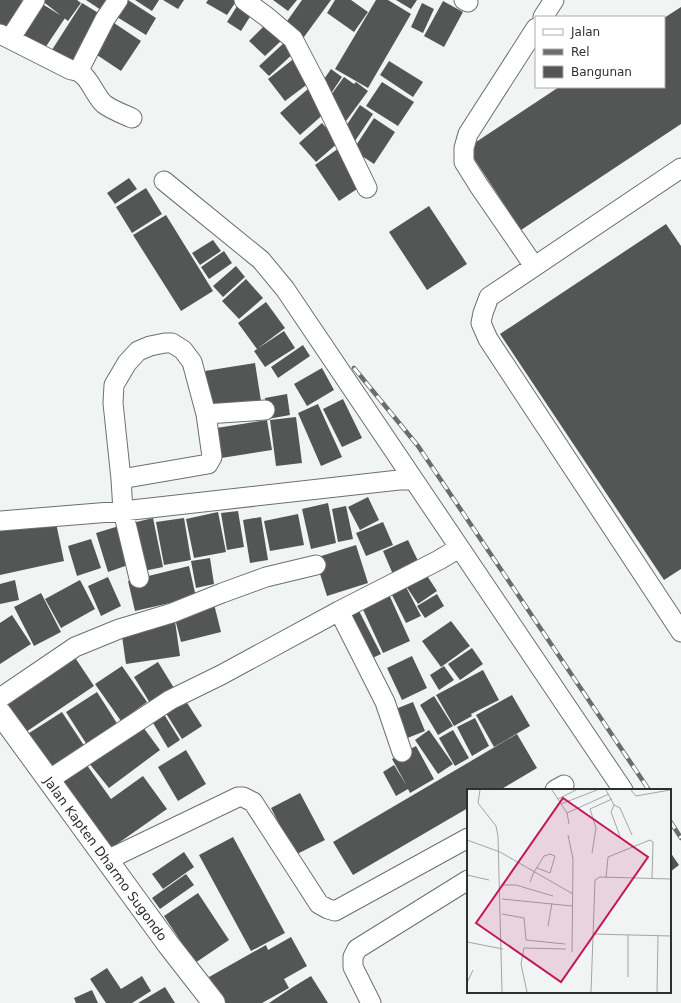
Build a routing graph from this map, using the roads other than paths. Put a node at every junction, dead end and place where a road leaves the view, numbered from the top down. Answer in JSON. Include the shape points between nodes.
{"nodes":[{"id":1,"x":35,"y":0,"type":"edge"},
{"id":2,"x":118,"y":0,"type":"edge"},
{"id":3,"x":244,"y":0,"type":"edge"},
{"id":4,"x":554,"y":0,"type":"edge"},
{"id":5,"x":544,"y":16,"type":"edge"},
{"id":6,"x":535,"y":30,"type":"edge"},
{"id":7,"x":5,"y":36,"type":"edge"},
{"id":8,"x":76,"y":70,"type":"junction"},
{"id":9,"x":132,"y":118,"type":"dead end"},
{"id":10,"x":681,"y":168,"type":"edge"},
{"id":11,"x":164,"y":181,"type":"dead end"},
{"id":12,"x":367,"y":188,"type":"dead end"},
{"id":13,"x":534,"y":266,"type":"junction"},
{"id":14,"x":265,"y":410,"type":"dead end"},
{"id":15,"x":206,"y":414,"type":"junction"},
{"id":16,"x":121,"y":479,"type":"junction"},
{"id":17,"x":413,"y":480,"type":"junction"},
{"id":18,"x":123,"y":511,"type":"junction"},
{"id":19,"x":0,"y":521,"type":"edge"},
{"id":20,"x":459,"y":548,"type":"junction"},
{"id":21,"x":316,"y":565,"type":"dead end"},
{"id":22,"x":139,"y":578,"type":"dead end"},
{"id":23,"x":339,"y":611,"type":"junction"},
{"id":24,"x":679,"y":625,"type":"edge"},
{"id":25,"x":0,"y":698,"type":"edge"},
{"id":26,"x":0,"y":712,"type":"edge"},
{"id":27,"x":402,"y":752,"type":"dead end"},
{"id":28,"x":50,"y":779,"type":"junction"},
{"id":29,"x":622,"y":789,"type":"edge"},
{"id":30,"x":467,"y":839,"type":"edge"},
{"id":31,"x":107,"y":860,"type":"junction"},
{"id":32,"x":467,"y":881,"type":"edge"},
{"id":33,"x":214,"y":1003,"type":"edge"},
{"id":34,"x":371,"y":1003,"type":"edge"}],
"edges":[{"from":1,"to":7,"type":"street"},
{"from":2,"to":8,"type":"street","via":[[105,19],[80,68]]},
{"from":3,"to":12,"type":"street","via":[[293,39]]},
{"from":4,"to":5,"type":"street"},
{"from":6,"to":13,"type":"street","via":[[468,134],[464,148],[464,162]]},
{"from":7,"to":8,"type":"street","via":[[71,70]]},
{"from":8,"to":9,"type":"street","via":[[87,78],[98,98],[106,105]]},
{"from":10,"to":13,"type":"street"},
{"from":11,"to":17,"type":"street","via":[[261,260],[285,289]]},
{"from":13,"to":24,"type":"street","via":[[489,297],[482,323],[488,339]]},
{"from":14,"to":15,"type":"street"},
{"from":15,"to":16,"type":"street","via":[[212,457],[208,464]]},
{"from":15,"to":16,"type":"street","via":[[192,362],[183,350],[172,343],[165,343],[138,351],[127,363],[114,385],[113,403]]},
{"from":16,"to":18,"type":"street"},
{"from":17,"to":18,"type":"street"},
{"from":17,"to":20,"type":"street"},
{"from":18,"to":19,"type":"street"},
{"from":18,"to":22,"type":"street"},
{"from":20,"to":23,"type":"street"},
{"from":20,"to":29,"type":"street"},
{"from":21,"to":25,"type":"street","via":[[266,577],[75,647]]},
{"from":23,"to":27,"type":"street","via":[[385,702]]},
{"from":23,"to":28,"type":"street","via":[[170,700]]},
{"from":26,"to":28,"type":"main road","name":"Jalan Kapten Dharmo Sugondo"},
{"from":28,"to":31,"type":"main road","name":"Jalan Kapten Dharmo Sugondo"},
{"from":30,"to":31,"type":"street","via":[[335,911],[319,904],[252,802],[243,797],[238,797]]},
{"from":31,"to":33,"type":"main road","name":"Jalan Kapten Dharmo Sugondo"},
{"from":32,"to":34,"type":"street","via":[[357,949],[353,958],[353,968]]}]}
